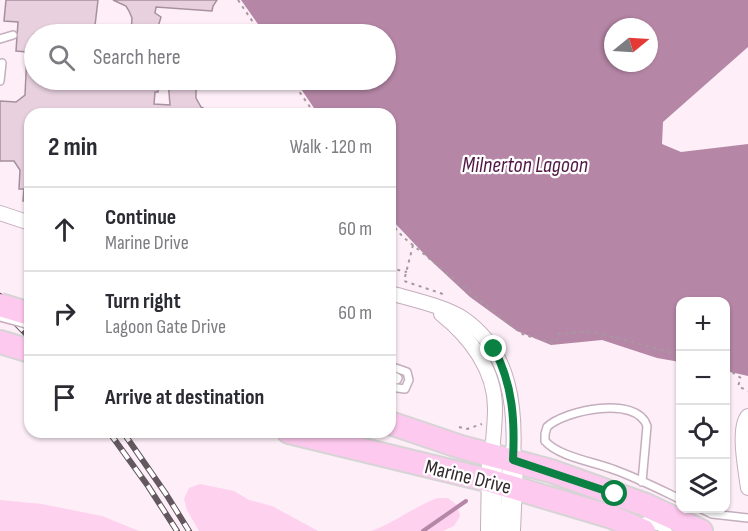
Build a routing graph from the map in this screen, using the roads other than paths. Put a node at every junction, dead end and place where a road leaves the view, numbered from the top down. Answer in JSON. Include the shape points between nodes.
{"nodes":[{"id":1,"x":14,"y":35,"type":"dead end"},
{"id":2,"x":0,"y":39,"type":"edge"},
{"id":3,"x":2,"y":63,"type":"dead end"},
{"id":4,"x":0,"y":81,"type":"edge"},
{"id":5,"x":0,"y":213,"type":"edge"},
{"id":6,"x":24,"y":221,"type":"edge"},
{"id":7,"x":396,"y":295,"type":"edge"},
{"id":8,"x":0,"y":305,"type":"edge"},
{"id":9,"x":430,"y":305,"type":"junction"},
{"id":10,"x":24,"y":312,"type":"edge"},
{"id":11,"x":0,"y":317,"type":"edge"},
{"id":12,"x":24,"y":323,"type":"edge"},
{"id":13,"x":396,"y":368,"type":"edge"},
{"id":14,"x":396,"y":388,"type":"edge"},
{"id":15,"x":748,"y":417,"type":"edge"},
{"id":16,"x":396,"y":425,"type":"edge"},
{"id":17,"x":313,"y":438,"type":"edge"},
{"id":18,"x":343,"y":438,"type":"edge"},
{"id":19,"x":361,"y":450,"type":"junction"},
{"id":20,"x":503,"y":458,"type":"junction"},
{"id":21,"x":642,"y":482,"type":"junction"},
{"id":22,"x":501,"y":484,"type":"junction"},
{"id":23,"x":748,"y":488,"type":"edge"},
{"id":24,"x":676,"y":497,"type":"edge"},
{"id":25,"x":710,"y":513,"type":"edge"},
{"id":26,"x":612,"y":517,"type":"junction"},
{"id":27,"x":748,"y":518,"type":"edge"},
{"id":28,"x":491,"y":531,"type":"edge"},
{"id":29,"x":510,"y":531,"type":"edge"},
{"id":30,"x":644,"y":531,"type":"edge"},
{"id":31,"x":668,"y":531,"type":"edge"},
{"id":32,"x":701,"y":531,"type":"edge"}],
"edges":[{"from":1,"to":2,"type":"lane"},
{"from":3,"to":4,"type":"lane"},
{"from":5,"to":6,"type":"street"},
{"from":7,"to":9,"type":"street"},
{"from":8,"to":10,"type":"main road","bridge":true},
{"from":9,"to":20,"type":"street","via":[[469,340],[487,372]]},
{"from":9,"to":20,"type":"street","via":[[463,318],[494,349],[503,366],[513,406]]},
{"from":11,"to":12,"type":"lane","bridge":true},
{"from":13,"to":14,"type":"lane","via":[[407,372],[409,380],[405,389]]},
{"from":15,"to":23,"type":"street","via":[[742,431]]},
{"from":16,"to":20,"type":"main road","name":"Marine Drive"},
{"from":17,"to":19,"type":"main road","name":"Marine Drive"},
{"from":18,"to":19,"type":"lane"},
{"from":19,"to":22,"type":"main road","name":"Marine Drive"},
{"from":20,"to":22,"type":"main road"},
{"from":20,"to":32,"type":"main road","name":"Marine Drive","via":[[646,505]]},
{"from":21,"to":21,"type":"lane","via":[[558,451],[545,441],[547,427],[588,410],[617,408],[638,414],[647,426]]},
{"from":21,"to":24,"type":"lane"},
{"from":22,"to":26,"type":"main road","name":"Marine Drive"},
{"from":22,"to":28,"type":"main road"},
{"from":22,"to":29,"type":"main road"},
{"from":25,"to":27,"type":"lane"},
{"from":26,"to":30,"type":"main road","name":"Marine Drive"},
{"from":26,"to":31,"type":"lane","via":[[636,518]]}]}
